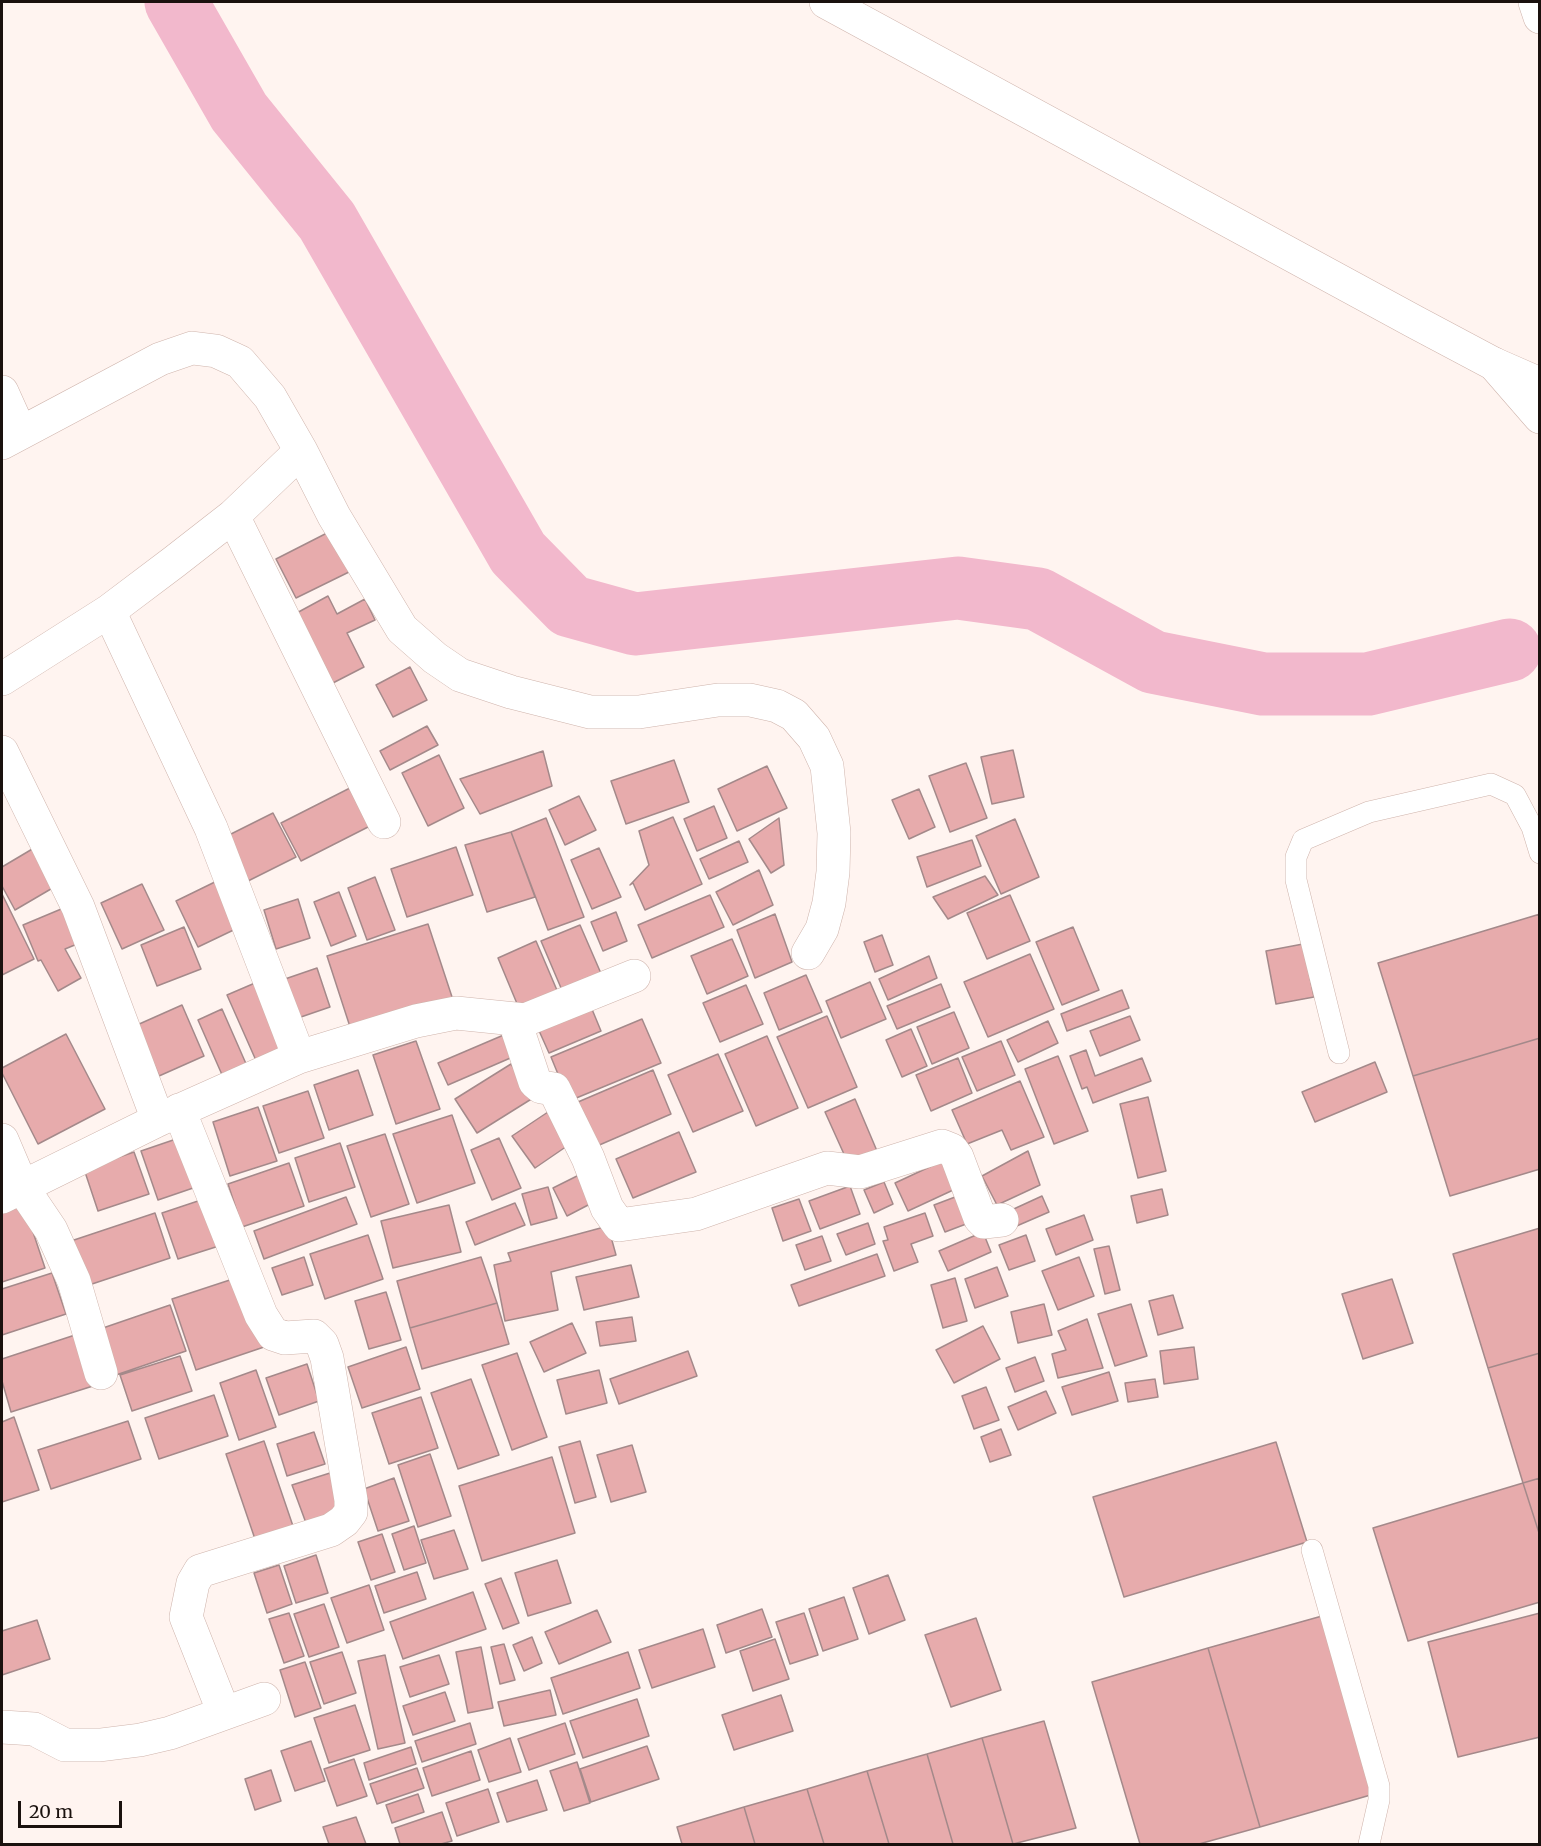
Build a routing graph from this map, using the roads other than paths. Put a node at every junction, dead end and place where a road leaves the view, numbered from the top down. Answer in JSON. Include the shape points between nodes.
{"nodes":[{"id":1,"x":825,"y":2,"type":"edge"},
{"id":2,"x":1535,"y":2,"type":"edge"},
{"id":3,"x":1539,"y":17,"type":"edge"},
{"id":4,"x":1494,"y":364,"type":"junction"},
{"id":5,"x":1539,"y":384,"type":"edge"},
{"id":6,"x":2,"y":392,"type":"edge"},
{"id":7,"x":1539,"y":417,"type":"edge"},
{"id":8,"x":11,"y":438,"type":"edge"},
{"id":9,"x":301,"y":451,"type":"junction"},
{"id":10,"x":233,"y":516,"type":"junction"},
{"id":11,"x":109,"y":610,"type":"junction"},
{"id":12,"x":2,"y":679,"type":"edge"},
{"id":13,"x":2,"y":752,"type":"edge"},
{"id":14,"x":384,"y":822,"type":"dead end"},
{"id":15,"x":1539,"y":853,"type":"edge"},
{"id":16,"x":808,"y":953,"type":"dead end"},
{"id":17,"x":634,"y":976,"type":"dead end"},
{"id":18,"x":514,"y":1019,"type":"junction"},
{"id":19,"x":1339,"y":1053,"type":"dead end"},
{"id":20,"x":299,"y":1057,"type":"junction"},
{"id":21,"x":168,"y":1115,"type":"junction"},
{"id":22,"x":2,"y":1140,"type":"edge"},
{"id":23,"x":12,"y":1192,"type":"edge"},
{"id":24,"x":1002,"y":1220,"type":"dead end"},
{"id":25,"x":101,"y":1373,"type":"dead end"},
{"id":26,"x":1312,"y":1550,"type":"dead end"},
{"id":27,"x":264,"y":1699,"type":"dead end"},
{"id":28,"x":224,"y":1713,"type":"junction"},
{"id":29,"x":2,"y":1727,"type":"edge"},
{"id":30,"x":1369,"y":1845,"type":"edge"}],
"edges":[{"from":1,"to":4,"type":"street"},
{"from":2,"to":3,"type":"street"},
{"from":4,"to":5,"type":"street"},
{"from":4,"to":7,"type":"street"},
{"from":6,"to":8,"type":"street"},
{"from":8,"to":9,"type":"street","via":[[160,358],[192,348],[216,351],[240,362],[270,396]]},
{"from":9,"to":10,"type":"street"},
{"from":9,"to":16,"type":"street","via":[[334,516],[402,629],[460,675],[590,712],[639,712],[718,700],[750,700],[777,706],[794,716],[814,738],[827,766],[834,834],[828,903],[822,929]]},
{"from":10,"to":11,"type":"street"},
{"from":10,"to":14,"type":"street"},
{"from":11,"to":12,"type":"street"},
{"from":11,"to":20,"type":"street","via":[[211,828]]},
{"from":13,"to":21,"type":"street","via":[[78,907]]},
{"from":15,"to":19,"type":"lane","via":[[1532,827],[1515,795],[1491,784],[1369,812],[1303,840],[1296,857],[1296,880]]},
{"from":17,"to":18,"type":"street","via":[[525,1020]]},
{"from":18,"to":20,"type":"street","via":[[456,1013],[416,1021]]},
{"from":18,"to":24,"type":"street","via":[[535,1082],[554,1089],[588,1158],[607,1209],[619,1225],[696,1214],[827,1168],[860,1172],[942,1146],[957,1157],[980,1218],[984,1222]]},
{"from":20,"to":21,"type":"street"},
{"from":21,"to":23,"type":"street"},
{"from":21,"to":28,"type":"street","via":[[273,1335],[314,1336],[322,1344],[351,1500],[351,1512],[331,1530],[200,1571],[193,1582],[186,1617]]},
{"from":22,"to":23,"type":"street"},
{"from":23,"to":25,"type":"street","via":[[51,1230],[74,1281]]},
{"from":26,"to":30,"type":"lane","via":[[1379,1786]]},
{"from":27,"to":28,"type":"street"},
{"from":28,"to":29,"type":"street","via":[[160,1735],[100,1745],[65,1745],[34,1729]]}]}
